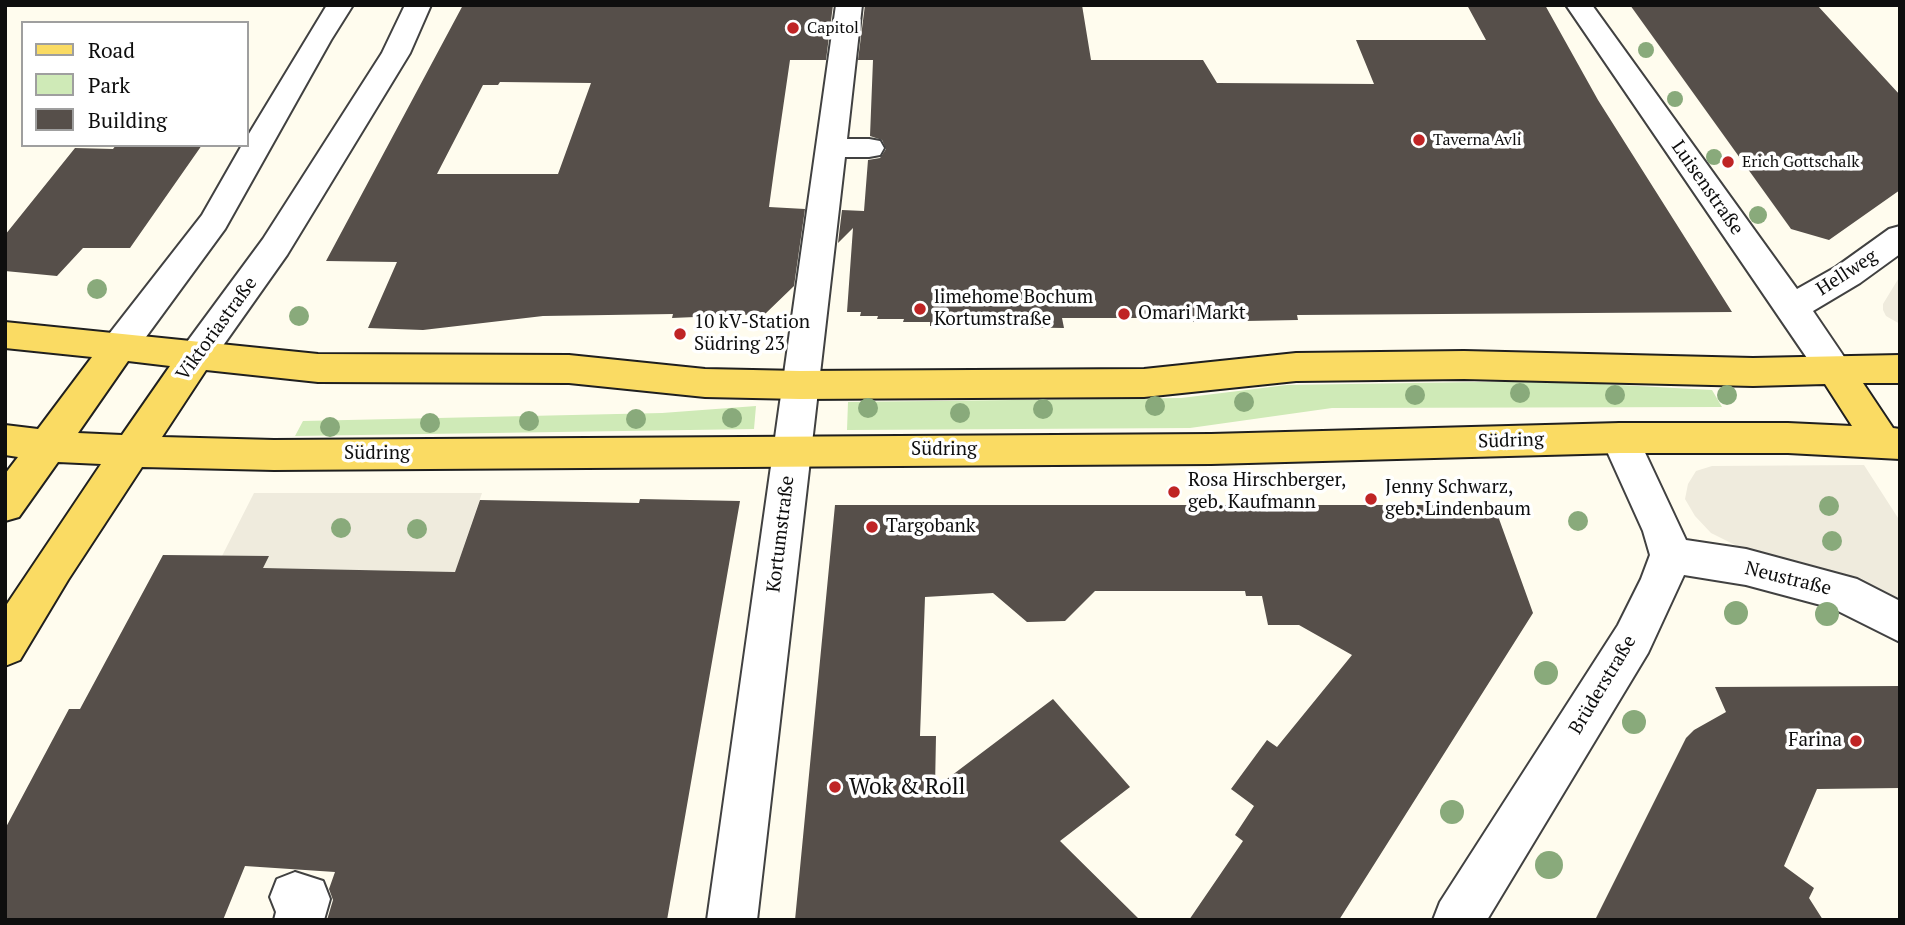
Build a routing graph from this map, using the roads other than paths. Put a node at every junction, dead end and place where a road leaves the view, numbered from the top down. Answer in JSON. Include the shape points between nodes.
{"nodes":[{"id":1,"x":340,"y":5,"type":"edge"},
{"id":2,"x":360,"y":5,"type":"edge"},
{"id":3,"x":394,"y":5,"type":"edge"},
{"id":4,"x":418,"y":5,"type":"edge"},
{"id":5,"x":849,"y":5,"type":"edge"},
{"id":6,"x":1579,"y":5,"type":"edge"},
{"id":7,"x":317,"y":40,"type":"junction"},
{"id":8,"x":396,"y":53,"type":"junction"},
{"id":9,"x":830,"y":148,"type":"junction"},
{"id":10,"x":869,"y":148,"type":"dead end"},
{"id":11,"x":1900,"y":237,"type":"edge"},
{"id":12,"x":1793,"y":307,"type":"junction"},
{"id":13,"x":5,"y":335,"type":"edge"},
{"id":14,"x":119,"y":347,"type":"junction"},
{"id":15,"x":197,"y":355,"type":"junction"},
{"id":16,"x":1900,"y":369,"type":"edge"},
{"id":17,"x":1835,"y":370,"type":"junction"},
{"id":18,"x":800,"y":385,"type":"junction"},
{"id":19,"x":1620,"y":438,"type":"junction"},
{"id":20,"x":5,"y":440,"type":"edge"},
{"id":21,"x":1891,"y":444,"type":"edge"},
{"id":22,"x":48,"y":446,"type":"junction"},
{"id":23,"x":132,"y":451,"type":"junction"},
{"id":24,"x":792,"y":452,"type":"junction"},
{"id":25,"x":5,"y":505,"type":"edge"},
{"id":26,"x":1670,"y":555,"type":"junction"},
{"id":27,"x":1900,"y":623,"type":"edge"},
{"id":28,"x":5,"y":646,"type":"edge"},
{"id":29,"x":732,"y":920,"type":"edge"},
{"id":30,"x":1458,"y":920,"type":"edge"}],
"edges":[{"from":1,"to":7,"type":"street"},
{"from":2,"to":7,"type":"street"},
{"from":3,"to":8,"type":"street","via":[[400,29]]},
{"from":4,"to":8,"type":"street","name":"Viktoriastraße"},
{"from":5,"to":9,"type":"street","name":"Kortumstraße"},
{"from":6,"to":12,"type":"street","name":"Luisenstraße"},
{"from":7,"to":14,"type":"street","via":[[214,221]]},
{"from":8,"to":15,"type":"street","name":"Viktoriastraße","via":[[275,247]]},
{"from":9,"to":10,"type":"street"},
{"from":9,"to":18,"type":"street","name":"Kortumstraße"},
{"from":11,"to":12,"type":"street","name":"Hellweg"},
{"from":12,"to":17,"type":"street","name":"Luisenstraße"},
{"from":13,"to":14,"type":"main road"},
{"from":14,"to":15,"type":"main road"},
{"from":14,"to":22,"type":"main road"},
{"from":15,"to":18,"type":"main road","via":[[318,368],[569,369],[705,383]]},
{"from":15,"to":23,"type":"main road","name":"Viktoriastraße"},
{"from":16,"to":17,"type":"main road"},
{"from":17,"to":18,"type":"main road","via":[[1296,367],[1144,383]]},
{"from":17,"to":21,"type":"main road","name":"Südring"},
{"from":18,"to":24,"type":"street","name":"Kortumstraße"},
{"from":19,"to":21,"type":"main road","name":"Südring","via":[[1788,438]]},
{"from":19,"to":24,"type":"main road","name":"Südring","via":[[1211,449]]},
{"from":19,"to":26,"type":"street"},
{"from":20,"to":22,"type":"main road","name":"Südring"},
{"from":22,"to":23,"type":"main road","name":"Südring"},
{"from":22,"to":25,"type":"main road"},
{"from":23,"to":24,"type":"main road","name":"Südring","via":[[274,455]]},
{"from":23,"to":28,"type":"main road","name":"Viktoriastraße"},
{"from":24,"to":29,"type":"street","name":"Kortumstraße"},
{"from":26,"to":27,"type":"street","name":"Neustraße","via":[[1746,567],[1842,592]]},
{"from":26,"to":30,"type":"street","name":"Brüderstraße","via":[[1633,639]]}]}
